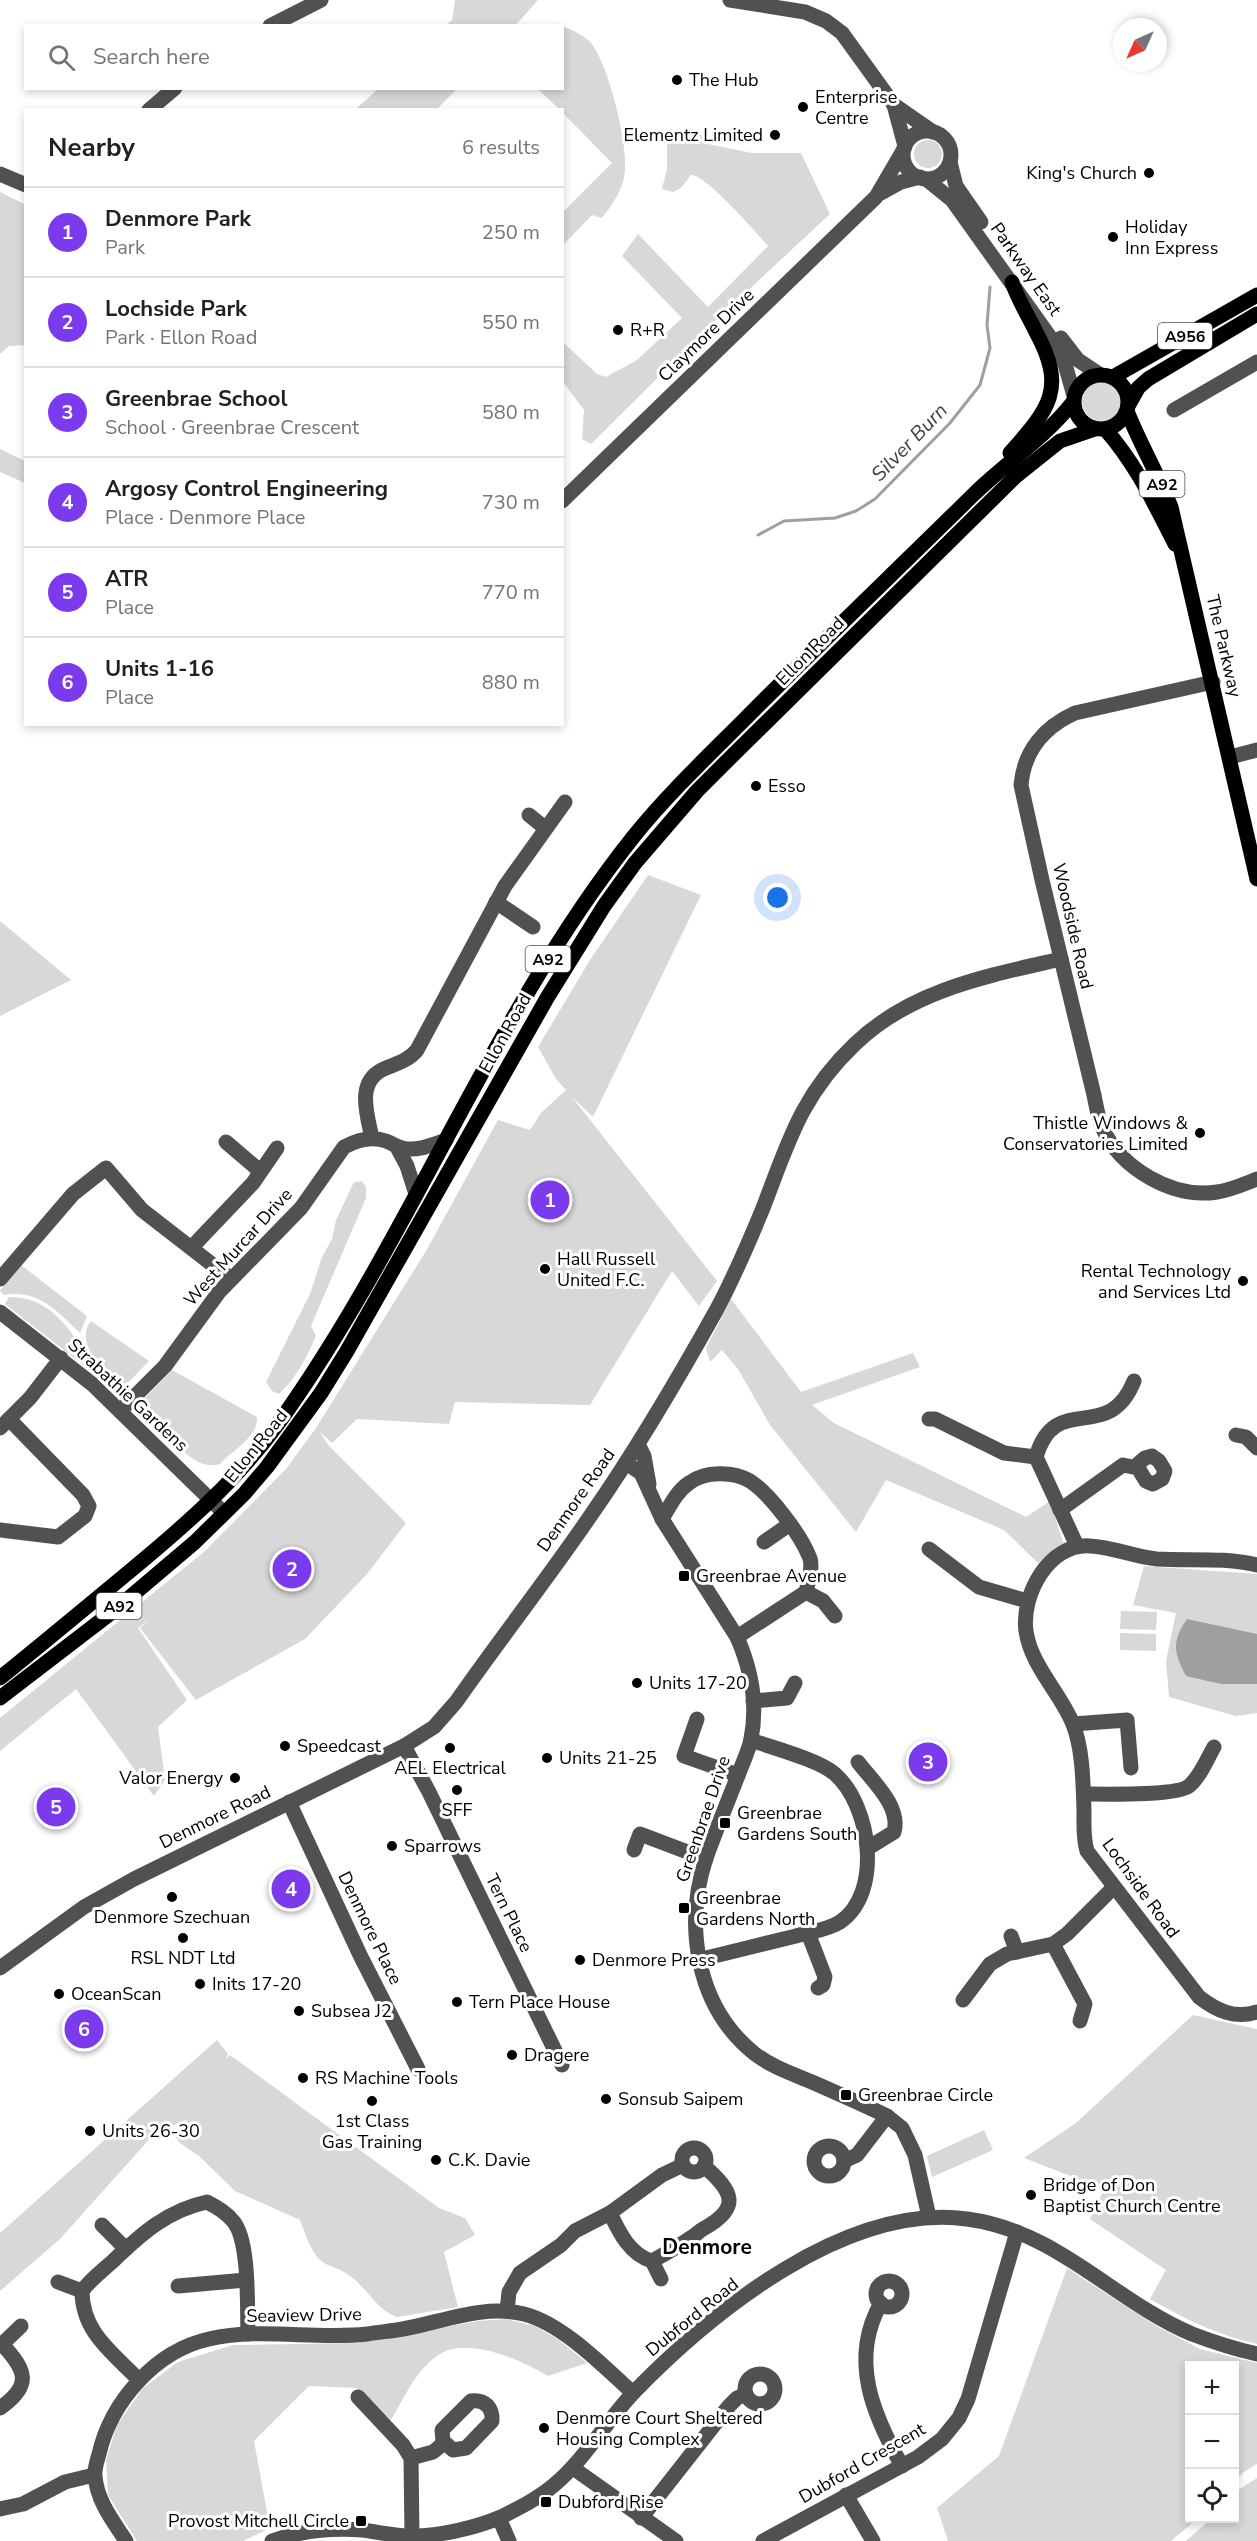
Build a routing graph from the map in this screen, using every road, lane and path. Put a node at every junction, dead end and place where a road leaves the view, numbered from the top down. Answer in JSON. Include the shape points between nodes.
{"nodes":[{"id":1,"x":321,"y":0,"type":"edge"},
{"id":2,"x":730,"y":0,"type":"edge"},
{"id":3,"x":274,"y":24,"type":"edge"},
{"id":4,"x":173,"y":90,"type":"edge"},
{"id":5,"x":894,"y":105,"type":"junction"},
{"id":6,"x":151,"y":108,"type":"edge"},
{"id":7,"x":933,"y":132,"type":"junction"},
{"id":8,"x":905,"y":147,"type":"junction"},
{"id":9,"x":950,"y":162,"type":"junction"},
{"id":10,"x":0,"y":174,"type":"edge"},
{"id":11,"x":923,"y":178,"type":"junction"},
{"id":12,"x":24,"y":184,"type":"edge"},
{"id":13,"x":876,"y":197,"type":"junction"},
{"id":14,"x":1012,"y":282,"type":"junction"},
{"id":15,"x":1257,"y":295,"type":"edge"},
{"id":16,"x":1257,"y":314,"type":"edge"},
{"id":17,"x":1257,"y":362,"type":"edge"},
{"id":18,"x":1106,"y":376,"type":"junction"},
{"id":19,"x":1074,"y":399,"type":"junction"},
{"id":20,"x":1127,"y":409,"type":"junction"},
{"id":21,"x":1174,"y":410,"type":"dead end"},
{"id":22,"x":1100,"y":429,"type":"junction"},
{"id":23,"x":979,"y":489,"type":"junction"},
{"id":24,"x":564,"y":499,"type":"edge"},
{"id":25,"x":1184,"y":563,"type":"junction"},
{"id":26,"x":1213,"y":682,"type":"junction"},
{"id":27,"x":1257,"y":750,"type":"edge"},
{"id":28,"x":1230,"y":757,"type":"junction"},
{"id":29,"x":565,"y":802,"type":"dead end"},
{"id":30,"x":529,"y":815,"type":"dead end"},
{"id":31,"x":545,"y":828,"type":"junction"},
{"id":32,"x":1257,"y":879,"type":"edge"},
{"id":33,"x":496,"y":902,"type":"junction"},
{"id":34,"x":533,"y":927,"type":"dead end"},
{"id":35,"x":1061,"y":959,"type":"junction"},
{"id":36,"x":372,"y":1138,"type":"junction"},
{"id":37,"x":446,"y":1140,"type":"junction"},
{"id":38,"x":226,"y":1142,"type":"dead end"},
{"id":39,"x":397,"y":1147,"type":"junction"},
{"id":40,"x":277,"y":1148,"type":"dead end"},
{"id":41,"x":260,"y":1171,"type":"junction"},
{"id":42,"x":1257,"y":1179,"type":"edge"},
{"id":43,"x":416,"y":1194,"type":"junction"},
{"id":44,"x":192,"y":1247,"type":"junction"},
{"id":45,"x":0,"y":1279,"type":"edge"},
{"id":46,"x":231,"y":1279,"type":"junction"},
{"id":47,"x":0,"y":1312,"type":"edge"},
{"id":48,"x":61,"y":1358,"type":"junction"},
{"id":49,"x":1134,"y":1381,"type":"dead end"},
{"id":50,"x":120,"y":1411,"type":"junction"},
{"id":51,"x":929,"y":1419,"type":"dead end"},
{"id":52,"x":5,"y":1423,"type":"edge"},
{"id":53,"x":1236,"y":1435,"type":"dead end"},
{"id":54,"x":1256,"y":1443,"type":"edge"},
{"id":55,"x":638,"y":1444,"type":"junction"},
{"id":56,"x":1036,"y":1456,"type":"junction"},
{"id":57,"x":626,"y":1463,"type":"junction"},
{"id":58,"x":1138,"y":1468,"type":"dead end"},
{"id":59,"x":650,"y":1492,"type":"junction"},
{"id":60,"x":212,"y":1501,"type":"junction"},
{"id":61,"x":1060,"y":1510,"type":"junction"},
{"id":62,"x":224,"y":1513,"type":"junction"},
{"id":63,"x":662,"y":1519,"type":"junction"},
{"id":64,"x":790,"y":1524,"type":"junction"},
{"id":65,"x":0,"y":1530,"type":"edge"},
{"id":66,"x":764,"y":1542,"type":"dead end"},
{"id":67,"x":1077,"y":1546,"type":"junction"},
{"id":68,"x":929,"y":1549,"type":"dead end"},
{"id":69,"x":1257,"y":1565,"type":"edge"},
{"id":70,"x":806,"y":1592,"type":"junction"},
{"id":71,"x":1027,"y":1601,"type":"junction"},
{"id":72,"x":835,"y":1616,"type":"dead end"},
{"id":73,"x":737,"y":1637,"type":"junction"},
{"id":74,"x":0,"y":1678,"type":"edge"},
{"id":75,"x":795,"y":1683,"type":"dead end"},
{"id":76,"x":0,"y":1698,"type":"edge"},
{"id":77,"x":753,"y":1701,"type":"junction"},
{"id":78,"x":697,"y":1719,"type":"dead end"},
{"id":79,"x":1073,"y":1724,"type":"junction"},
{"id":80,"x":751,"y":1740,"type":"junction"},
{"id":81,"x":404,"y":1746,"type":"junction"},
{"id":82,"x":1214,"y":1747,"type":"dead end"},
{"id":83,"x":858,"y":1762,"type":"dead end"},
{"id":84,"x":1131,"y":1768,"type":"dead end"},
{"id":85,"x":738,"y":1775,"type":"junction"},
{"id":86,"x":1084,"y":1794,"type":"junction"},
{"id":87,"x":289,"y":1802,"type":"junction"},
{"id":88,"x":867,"y":1848,"type":"junction"},
{"id":89,"x":634,"y":1850,"type":"dead end"},
{"id":90,"x":706,"y":1859,"type":"junction"},
{"id":91,"x":1114,"y":1887,"type":"junction"},
{"id":92,"x":808,"y":1933,"type":"junction"},
{"id":93,"x":1011,"y":1936,"type":"dead end"},
{"id":94,"x":1053,"y":1944,"type":"junction"},
{"id":95,"x":1017,"y":1952,"type":"junction"},
{"id":96,"x":698,"y":1960,"type":"junction"},
{"id":97,"x":0,"y":1968,"type":"edge"},
{"id":98,"x":818,"y":1988,"type":"dead end"},
{"id":99,"x":963,"y":2000,"type":"dead end"},
{"id":100,"x":1257,"y":2012,"type":"edge"},
{"id":101,"x":1087,"y":2015,"type":"dead end"},
{"id":102,"x":562,"y":2065,"type":"dead end"},
{"id":103,"x":418,"y":2069,"type":"dead end"},
{"id":104,"x":887,"y":2116,"type":"junction"},
{"id":105,"x":844,"y":2161,"type":"dead end"},
{"id":106,"x":610,"y":2213,"type":"junction"},
{"id":107,"x":929,"y":2217,"type":"junction"},
{"id":108,"x":102,"y":2224,"type":"dead end"},
{"id":109,"x":1017,"y":2232,"type":"junction"},
{"id":110,"x":126,"y":2248,"type":"junction"},
{"id":111,"x":652,"y":2261,"type":"junction"},
{"id":112,"x":661,"y":2279,"type":"dead end"},
{"id":113,"x":246,"y":2280,"type":"junction"},
{"id":114,"x":58,"y":2282,"type":"dead end"},
{"id":115,"x":178,"y":2286,"type":"dead end"},
{"id":116,"x":82,"y":2291,"type":"junction"},
{"id":117,"x":880,"y":2303,"type":"dead end"},
{"id":118,"x":507,"y":2310,"type":"junction"},
{"id":119,"x":21,"y":2326,"type":"dead end"},
{"id":120,"x":248,"y":2334,"type":"junction"},
{"id":121,"x":1,"y":2345,"type":"edge"},
{"id":122,"x":1257,"y":2354,"type":"edge"},
{"id":123,"x":139,"y":2380,"type":"junction"},
{"id":124,"x":633,"y":2393,"type":"junction"},
{"id":125,"x":746,"y":2394,"type":"dead end"},
{"id":126,"x":358,"y":2397,"type":"dead end"},
{"id":127,"x":0,"y":2408,"type":"edge"},
{"id":128,"x":444,"y":2443,"type":"dead end"},
{"id":129,"x":411,"y":2458,"type":"junction"},
{"id":130,"x":902,"y":2466,"type":"junction"},
{"id":131,"x":573,"y":2468,"type":"junction"},
{"id":132,"x":94,"y":2475,"type":"junction"},
{"id":133,"x":846,"y":2495,"type":"junction"},
{"id":134,"x":0,"y":2509,"type":"edge"},
{"id":135,"x":499,"y":2518,"type":"junction"},
{"id":136,"x":641,"y":2518,"type":"junction"},
{"id":137,"x":412,"y":2536,"type":"junction"},
{"id":138,"x":277,"y":2540,"type":"edge"},
{"id":139,"x":126,"y":2541,"type":"edge"},
{"id":140,"x":509,"y":2541,"type":"edge"},
{"id":141,"x":676,"y":2541,"type":"edge"},
{"id":142,"x":763,"y":2541,"type":"edge"},
{"id":143,"x":873,"y":2541,"type":"edge"}],
"edges":[{"from":1,"to":3,"type":"street"},
{"from":2,"to":5,"type":"street","via":[[804,12],[826,21],[848,39]]},
{"from":4,"to":6,"type":"street"},
{"from":5,"to":7,"type":"street"},
{"from":5,"to":8,"type":"street"},
{"from":7,"to":8,"type":"street","via":[[917,134]]},
{"from":7,"to":9,"type":"street","via":[[949,145]]},
{"from":8,"to":11,"type":"street","via":[[906,166]]},
{"from":8,"to":13,"type":"street","name":"Claymore Drive"},
{"from":9,"to":11,"type":"street","via":[[938,176]]},
{"from":9,"to":18,"type":"street","name":"Parkway East","via":[[960,192],[1073,355],[1083,366]]},
{"from":10,"to":12,"type":"street"},
{"from":11,"to":13,"type":"street","name":"Claymore Drive","via":[[901,182]]},
{"from":11,"to":14,"type":"street","name":"Parkway East","via":[[952,200]]},
{"from":13,"to":24,"type":"street","name":"Claymore Drive"},
{"from":14,"to":19,"type":"street","name":"Parkway East","via":[[1059,350]]},
{"from":14,"to":23,"type":"main road","via":[[1048,354],[1052,387],[1041,415]]},
{"from":15,"to":18,"type":"main road","number":"A956"},
{"from":16,"to":20,"type":"main road","number":"A956","via":[[1148,379],[1138,388]]},
{"from":17,"to":21,"type":"street"},
{"from":18,"to":19,"type":"main road","number":"A92","via":[[1083,381]]},
{"from":18,"to":20,"type":"main road","number":"A92","via":[[1123,386]]},
{"from":19,"to":22,"type":"main road","number":"A92","via":[[1080,420]]},
{"from":19,"to":23,"type":"main road","name":"Ellon Road","number":"A92","via":[[1052,428]]},
{"from":20,"to":22,"type":"main road","number":"A92","via":[[1118,423]]},
{"from":20,"to":25,"type":"main road","name":"The Parkway","number":"A92","via":[[1136,437],[1154,466],[1171,507]]},
{"from":22,"to":25,"type":"main road","name":"The Parkway","number":"A92","via":[[1122,448],[1143,481]]},
{"from":22,"to":62,"type":"main road","name":"Ellon Road","number":"A92","via":[[1073,435],[1049,448],[985,505],[697,791],[635,863],[548,998],[321,1393],[267,1467]]},
{"from":23,"to":37,"type":"main road","name":"Ellon Road","number":"A92","via":[[776,687],[637,832],[541,970]]},
{"from":25,"to":26,"type":"main road","name":"The Parkway","number":"A92"},
{"from":26,"to":28,"type":"main road","name":"The Parkway","number":"A92"},
{"from":26,"to":35,"type":"street","name":"Woodside Road","via":[[1074,713],[1055,723],[1031,749],[1021,785]]},
{"from":27,"to":28,"type":"street"},
{"from":28,"to":32,"type":"main road","name":"The Parkway","number":"A92"},
{"from":29,"to":31,"type":"street"},
{"from":30,"to":31,"type":"street"},
{"from":31,"to":33,"type":"street"},
{"from":33,"to":34,"type":"street"},
{"from":33,"to":36,"type":"street","via":[[417,1050],[404,1062],[381,1070],[370,1081],[364,1100]]},
{"from":35,"to":42,"type":"street","name":"Woodside Road","via":[[1102,1126],[1118,1151],[1147,1177],[1184,1191],[1218,1192]]},
{"from":35,"to":55,"type":"street","name":"Denmore Road","via":[[974,980],[923,998],[882,1022],[842,1057],[793,1126],[753,1232],[723,1297]]},
{"from":36,"to":39,"type":"street"},
{"from":36,"to":46,"type":"street","name":"West Murcar Drive","via":[[341,1150],[301,1208]]},
{"from":37,"to":39,"type":"street","via":[[416,1149]]},
{"from":37,"to":43,"type":"main road","name":"Ellon Road","number":"A92"},
{"from":38,"to":41,"type":"street"},
{"from":39,"to":43,"type":"street"},
{"from":40,"to":41,"type":"street"},
{"from":41,"to":44,"type":"street"},
{"from":43,"to":60,"type":"main road","name":"Ellon Road","number":"A92","via":[[335,1338],[285,1413]]},
{"from":44,"to":45,"type":"street","via":[[142,1210],[106,1168],[73,1194]]},
{"from":44,"to":46,"type":"street"},
{"from":46,"to":50,"type":"street","name":"West Murcar Drive","via":[[165,1366]]},
{"from":47,"to":48,"type":"street","name":"Strabathie Gardens"},
{"from":48,"to":50,"type":"street","name":"Strabathie Gardens"},
{"from":48,"to":52,"type":"street"},
{"from":49,"to":56,"type":"street","via":[[1127,1397],[1112,1411],[1054,1425]]},
{"from":50,"to":60,"type":"street","name":"Strabathie Gardens"},
{"from":51,"to":56,"type":"street","via":[[1004,1453]]},
{"from":52,"to":65,"type":"street","via":[[83,1495],[88,1509],[58,1538]]},
{"from":53,"to":54,"type":"street"},
{"from":55,"to":57,"type":"street","name":"Denmore Road"},
{"from":55,"to":59,"type":"street","name":"Greenbrae Drive"},
{"from":56,"to":61,"type":"street"},
{"from":57,"to":59,"type":"street","name":"Greenbrae Drive","via":[[640,1473]]},
{"from":57,"to":81,"type":"street","name":"Denmore Road","via":[[456,1702],[434,1727]]},
{"from":58,"to":61,"type":"street","via":[[1123,1465]]},
{"from":59,"to":63,"type":"street","name":"Greenbrae Drive"},
{"from":60,"to":62,"type":"street","name":"Strabathie Gardens"},
{"from":60,"to":74,"type":"main road","name":"Ellon Road","number":"A92"},
{"from":61,"to":67,"type":"street"},
{"from":62,"to":76,"type":"main road","name":"Ellon Road","number":"A92","via":[[116,1609]]},
{"from":63,"to":64,"type":"street","via":[[678,1492],[690,1481],[711,1474],[750,1481]]},
{"from":63,"to":73,"type":"street","name":"Greenbrae Drive"},
{"from":64,"to":66,"type":"street"},
{"from":64,"to":70,"type":"street","via":[[811,1558]]},
{"from":67,"to":69,"type":"street","via":[[1148,1558]]},
{"from":67,"to":71,"type":"street","via":[[1047,1567]]},
{"from":68,"to":71,"type":"street","via":[[979,1587]]},
{"from":70,"to":72,"type":"street","via":[[823,1601]]},
{"from":70,"to":73,"type":"street"},
{"from":71,"to":79,"type":"street","name":"Lochside Road","via":[[1029,1642]]},
{"from":73,"to":77,"type":"street","name":"Greenbrae Drive","via":[[746,1658]]},
{"from":75,"to":77,"type":"street","via":[[787,1698]]},
{"from":77,"to":80,"type":"street","name":"Greenbrae Drive"},
{"from":78,"to":85,"type":"street","via":[[684,1755]]},
{"from":79,"to":84,"type":"street","via":[[1127,1720]]},
{"from":79,"to":86,"type":"street","name":"Lochside Road"},
{"from":80,"to":85,"type":"street","name":"Greenbrae Drive"},
{"from":80,"to":88,"type":"street","via":[[835,1773],[855,1802]]},
{"from":81,"to":87,"type":"street","name":"Denmore Road"},
{"from":81,"to":102,"type":"street","name":"Tern Place"},
{"from":82,"to":86,"type":"street","via":[[1207,1773],[1182,1789]]},
{"from":83,"to":88,"type":"street","via":[[896,1817],[894,1832]]},
{"from":85,"to":90,"type":"street","name":"Greenbrae Drive"},
{"from":86,"to":91,"type":"street","name":"Lochside Road","via":[[1084,1842]]},
{"from":87,"to":97,"type":"street","name":"Denmore Road","via":[[99,1898]]},
{"from":87,"to":103,"type":"street","name":"Denmore Place"},
{"from":88,"to":92,"type":"street","via":[[865,1878],[855,1906],[836,1925]]},
{"from":89,"to":90,"type":"street","via":[[640,1834]]},
{"from":90,"to":96,"type":"street","name":"Greenbrae Drive","via":[[698,1891]]},
{"from":91,"to":94,"type":"street"},
{"from":91,"to":100,"type":"street","name":"Lochside Road","via":[[1209,2005],[1241,2016]]},
{"from":92,"to":96,"type":"street"},
{"from":92,"to":98,"type":"street","via":[[825,1977]]},
{"from":93,"to":95,"type":"street"},
{"from":94,"to":95,"type":"street"},
{"from":94,"to":101,"type":"street","via":[[1080,1992]]},
{"from":95,"to":99,"type":"street","via":[[990,1964]]},
{"from":96,"to":104,"type":"street","name":"Greenbrae Drive","via":[[715,2005],[731,2030],[755,2054]]},
{"from":104,"to":105,"type":"street","via":[[856,2155]]},
{"from":104,"to":107,"type":"street","name":"Greenbrae Drive","via":[[902,2128],[915,2155]]},
{"from":106,"to":111,"type":"street","via":[[634,2251]]},
{"from":106,"to":111,"type":"street","via":[[662,2175],[683,2165],[684,2152],[695,2147],[701,2150],[705,2155],[704,2166],[725,2189],[729,2207],[713,2225]]},
{"from":106,"to":118,"type":"street","via":[[575,2231],[520,2272],[509,2292]]},
{"from":107,"to":109,"type":"street","name":"Dubford Road","via":[[967,2219]]},
{"from":107,"to":124,"type":"street","name":"Dubford Road","via":[[883,2224],[812,2254],[734,2303]]},
{"from":108,"to":110,"type":"street"},
{"from":109,"to":122,"type":"street","name":"Dubford Road","via":[[1071,2258],[1191,2333]]},
{"from":109,"to":130,"type":"street","name":"Dubford Crescent","via":[[959,2418],[933,2447]]},
{"from":110,"to":113,"type":"street","via":[[170,2214],[208,2195],[235,2222],[245,2253]]},
{"from":110,"to":116,"type":"street"},
{"from":111,"to":112,"type":"street"},
{"from":113,"to":115,"type":"street"},
{"from":113,"to":120,"type":"street"},
{"from":114,"to":116,"type":"street"},
{"from":116,"to":123,"type":"street","via":[[87,2322]]},
{"from":117,"to":130,"type":"street","via":[[870,2321],[867,2384],[876,2417]]},
{"from":118,"to":120,"type":"street","name":"Seaview Drive","via":[[361,2334]]},
{"from":118,"to":124,"type":"street","name":"Seaview Drive","via":[[554,2327]]},
{"from":119,"to":121,"type":"street"},
{"from":120,"to":123,"type":"street","name":"Seaview Drive","via":[[208,2339],[175,2353]]},
{"from":121,"to":127,"type":"street","via":[[17,2361],[22,2377],[20,2391]]},
{"from":123,"to":132,"type":"street","name":"Seaview Drive","via":[[108,2427]]},
{"from":124,"to":131,"type":"street","name":"Dubford Road"},
{"from":125,"to":136,"type":"street","via":[[729,2406]]},
{"from":126,"to":129,"type":"street"},
{"from":128,"to":129,"type":"street","via":[[433,2452]]},
{"from":129,"to":137,"type":"street"},
{"from":130,"to":133,"type":"street","name":"Dubford Crescent"},
{"from":131,"to":135,"type":"street","name":"Dubford Road","via":[[540,2495]]},
{"from":131,"to":136,"type":"street"},
{"from":132,"to":134,"type":"street","via":[[65,2482],[23,2504]]},
{"from":132,"to":139,"type":"street","via":[[102,2503]]},
{"from":133,"to":142,"type":"street","name":"Dubford Crescent"},
{"from":133,"to":143,"type":"street"},
{"from":135,"to":137,"type":"street","name":"Dubford Road"},
{"from":135,"to":140,"type":"street"},
{"from":136,"to":141,"type":"street"},
{"from":137,"to":138,"type":"street","name":"Dubford Road","via":[[339,2530]]}]}
